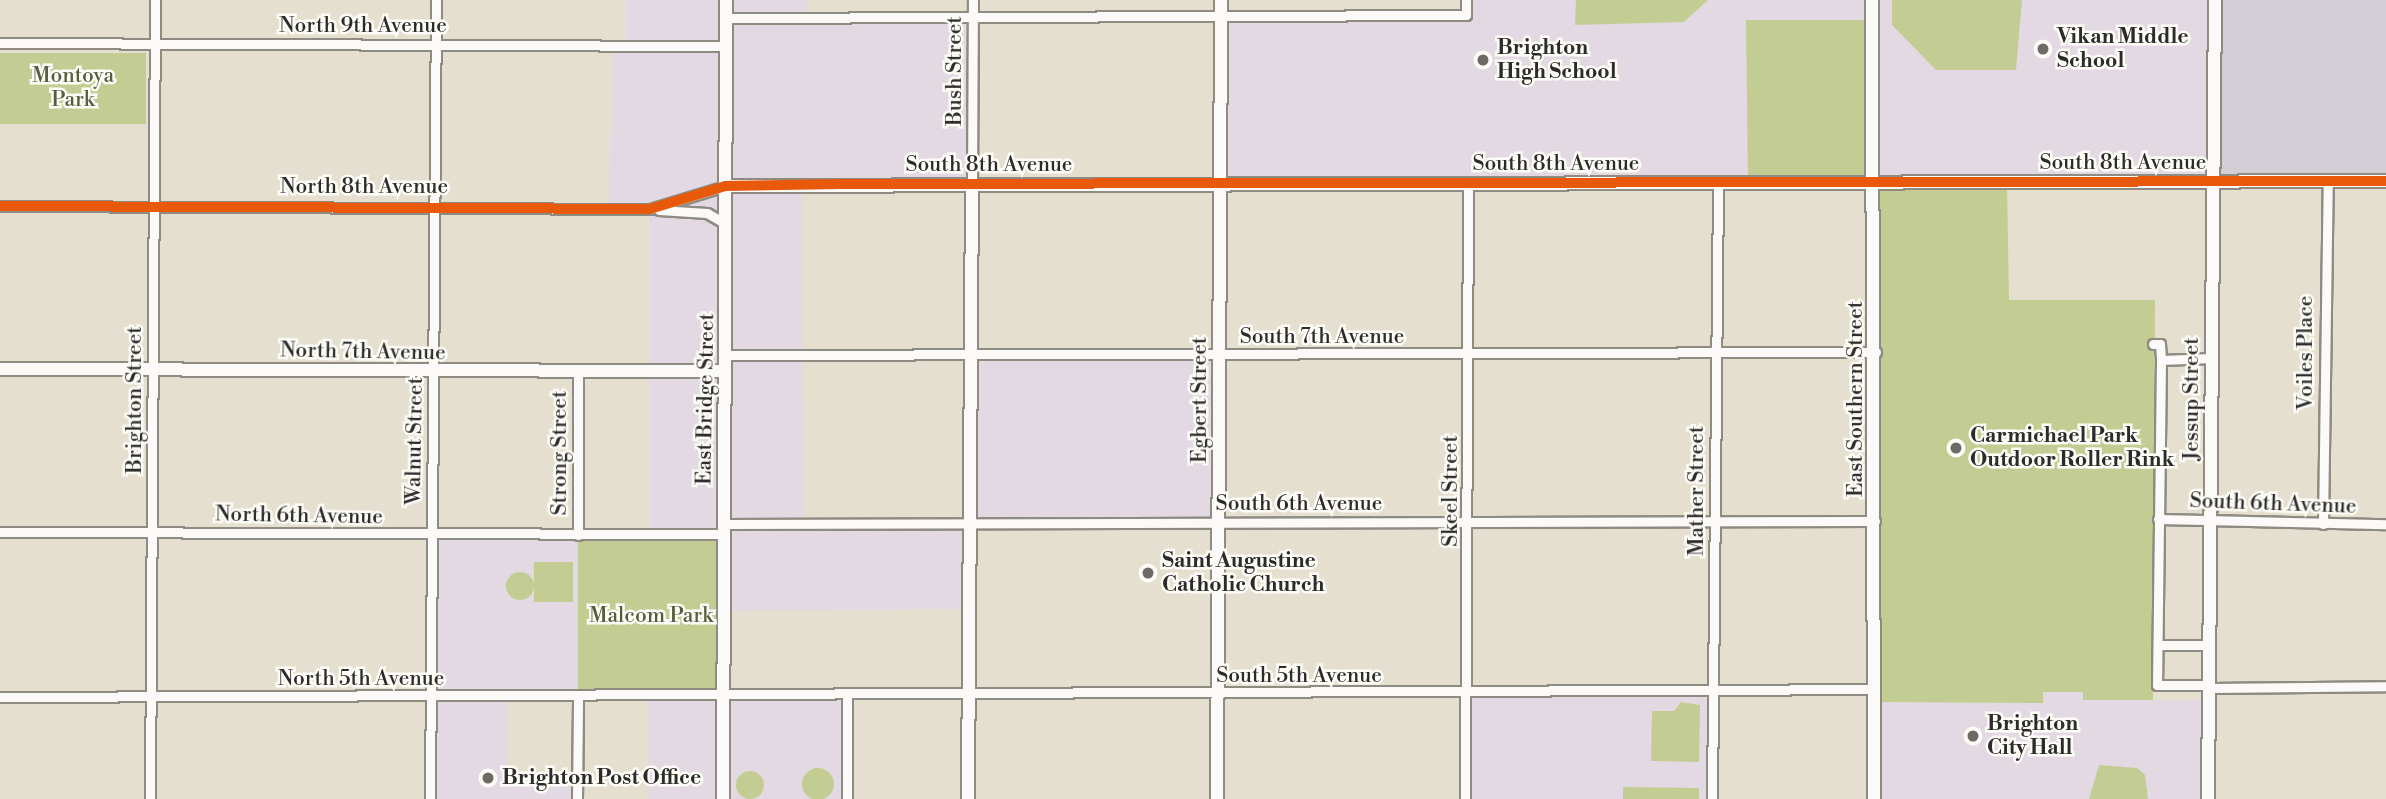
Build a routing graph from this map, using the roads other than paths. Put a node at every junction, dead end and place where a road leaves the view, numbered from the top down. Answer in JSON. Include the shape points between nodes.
{"nodes":[{"id":1,"x":155,"y":0,"type":"edge"},
{"id":2,"x":436,"y":0,"type":"edge"},
{"id":3,"x":726,"y":0,"type":"edge"},
{"id":4,"x":973,"y":0,"type":"edge"},
{"id":5,"x":1221,"y":0,"type":"edge"},
{"id":6,"x":1466,"y":0,"type":"edge"},
{"id":7,"x":1872,"y":0,"type":"edge"},
{"id":8,"x":2215,"y":0,"type":"edge"},
{"id":9,"x":973,"y":15,"type":"junction"},
{"id":10,"x":1220,"y":17,"type":"junction"},
{"id":11,"x":726,"y":18,"type":"junction"},
{"id":12,"x":0,"y":43,"type":"edge"},
{"id":13,"x":155,"y":43,"type":"junction"},
{"id":14,"x":435,"y":44,"type":"junction"},
{"id":15,"x":725,"y":46,"type":"junction"},
{"id":16,"x":2328,"y":181,"type":"junction"},
{"id":17,"x":2386,"y":181,"type":"edge"},
{"id":18,"x":2213,"y":182,"type":"junction"},
{"id":19,"x":1870,"y":183,"type":"junction"},
{"id":20,"x":972,"y":184,"type":"junction"},
{"id":21,"x":1221,"y":184,"type":"junction"},
{"id":22,"x":1468,"y":184,"type":"junction"},
{"id":23,"x":1718,"y":184,"type":"junction"},
{"id":24,"x":725,"y":186,"type":"junction"},
{"id":25,"x":0,"y":206,"type":"edge"},
{"id":26,"x":154,"y":206,"type":"junction"},
{"id":27,"x":435,"y":206,"type":"junction"},
{"id":28,"x":650,"y":209,"type":"junction"},
{"id":29,"x":726,"y":224,"type":"junction"},
{"id":30,"x":2153,"y":344,"type":"dead end"},
{"id":31,"x":1876,"y":352,"type":"junction"},
{"id":32,"x":1714,"y":353,"type":"junction"},
{"id":33,"x":1219,"y":354,"type":"junction"},
{"id":34,"x":1468,"y":354,"type":"junction"},
{"id":35,"x":726,"y":355,"type":"junction"},
{"id":36,"x":972,"y":355,"type":"junction"},
{"id":37,"x":2212,"y":358,"type":"junction"},
{"id":38,"x":2161,"y":360,"type":"junction"},
{"id":39,"x":0,"y":369,"type":"edge"},
{"id":40,"x":152,"y":369,"type":"junction"},
{"id":41,"x":725,"y":371,"type":"junction"},
{"id":42,"x":434,"y":372,"type":"junction"},
{"id":43,"x":578,"y":372,"type":"junction"},
{"id":44,"x":2209,"y":519,"type":"junction"},
{"id":45,"x":1468,"y":520,"type":"junction"},
{"id":46,"x":1715,"y":520,"type":"junction"},
{"id":47,"x":1875,"y":521,"type":"junction"},
{"id":48,"x":1220,"y":522,"type":"junction"},
{"id":49,"x":971,"y":524,"type":"junction"},
{"id":50,"x":2157,"y":524,"type":"junction"},
{"id":51,"x":2323,"y":524,"type":"junction"},
{"id":52,"x":2386,"y":524,"type":"edge"},
{"id":53,"x":724,"y":529,"type":"junction"},
{"id":54,"x":0,"y":532,"type":"edge"},
{"id":55,"x":152,"y":532,"type":"junction"},
{"id":56,"x":431,"y":535,"type":"junction"},
{"id":57,"x":578,"y":535,"type":"junction"},
{"id":58,"x":2158,"y":645,"type":"junction"},
{"id":59,"x":2209,"y":645,"type":"junction"},
{"id":60,"x":2386,"y":686,"type":"edge"},
{"id":61,"x":2209,"y":687,"type":"junction"},
{"id":62,"x":1875,"y":689,"type":"junction"},
{"id":63,"x":970,"y":692,"type":"junction"},
{"id":64,"x":1712,"y":692,"type":"junction"},
{"id":65,"x":1217,"y":693,"type":"junction"},
{"id":66,"x":847,"y":694,"type":"junction"},
{"id":67,"x":1465,"y":694,"type":"junction"},
{"id":68,"x":0,"y":696,"type":"edge"},
{"id":69,"x":431,"y":696,"type":"junction"},
{"id":70,"x":722,"y":696,"type":"junction"},
{"id":71,"x":151,"y":697,"type":"junction"},
{"id":72,"x":578,"y":699,"type":"junction"},
{"id":73,"x":150,"y":799,"type":"edge"},
{"id":74,"x":430,"y":799,"type":"edge"},
{"id":75,"x":577,"y":799,"type":"edge"},
{"id":76,"x":723,"y":799,"type":"edge"},
{"id":77,"x":847,"y":799,"type":"edge"},
{"id":78,"x":968,"y":799,"type":"edge"},
{"id":79,"x":1217,"y":799,"type":"edge"},
{"id":80,"x":1465,"y":799,"type":"edge"},
{"id":81,"x":1712,"y":799,"type":"edge"},
{"id":82,"x":1874,"y":799,"type":"edge"},
{"id":83,"x":2208,"y":799,"type":"edge"}],
"edges":[{"from":1,"to":13,"type":"street","name":"Brighton Street"},
{"from":2,"to":14,"type":"street","name":"Walnut Street"},
{"from":3,"to":11,"type":"street","name":"East Bridge Street"},
{"from":4,"to":9,"type":"street","name":"Bush Street"},
{"from":5,"to":10,"type":"street","name":"Egbert Street"},
{"from":6,"to":10,"type":"street","via":[[1466,15]]},
{"from":7,"to":19,"type":"street","name":"East Southern Street"},
{"from":8,"to":18,"type":"street","name":"Jessup Street"},
{"from":9,"to":10,"type":"street"},
{"from":9,"to":11,"type":"street"},
{"from":9,"to":20,"type":"street","name":"Bush Street"},
{"from":10,"to":21,"type":"street","name":"Egbert Street"},
{"from":11,"to":15,"type":"street","name":"East Bridge Street"},
{"from":12,"to":13,"type":"street","name":"North 9th Avenue"},
{"from":13,"to":14,"type":"street","name":"North 9th Avenue"},
{"from":13,"to":26,"type":"street","name":"Brighton Street"},
{"from":14,"to":15,"type":"street","name":"North 9th Avenue"},
{"from":14,"to":27,"type":"street","name":"Walnut Street"},
{"from":15,"to":24,"type":"street","name":"East Bridge Street"},
{"from":16,"to":17,"type":"street","name":"South 8th Avenue"},
{"from":16,"to":18,"type":"street","name":"South 8th Avenue"},
{"from":16,"to":51,"type":"street","name":"Voiles Place"},
{"from":18,"to":19,"type":"street","name":"South 8th Avenue"},
{"from":18,"to":37,"type":"street","name":"Jessup Street"},
{"from":19,"to":23,"type":"street","name":"South 8th Avenue"},
{"from":19,"to":31,"type":"street","name":"East Southern Street"},
{"from":20,"to":21,"type":"street","name":"South 8th Avenue"},
{"from":20,"to":24,"type":"street","name":"South 8th Avenue"},
{"from":20,"to":36,"type":"street"},
{"from":21,"to":22,"type":"street","name":"South 8th Avenue"},
{"from":21,"to":33,"type":"street","name":"Egbert Street"},
{"from":22,"to":23,"type":"street","name":"South 8th Avenue"},
{"from":22,"to":34,"type":"street","name":"Skeel Street"},
{"from":23,"to":32,"type":"street","name":"Mather Street"},
{"from":24,"to":28,"type":"street","name":"North 8th Avenue"},
{"from":24,"to":29,"type":"street","name":"East Bridge Street"},
{"from":25,"to":26,"type":"street","name":"North 8th Avenue"},
{"from":26,"to":27,"type":"street","name":"North 8th Avenue"},
{"from":26,"to":40,"type":"street","name":"Brighton Street"},
{"from":27,"to":28,"type":"street","name":"North 8th Avenue"},
{"from":27,"to":42,"type":"street","name":"Walnut Street"},
{"from":28,"to":29,"type":"street","name":"North 8th Avenue","via":[[707,213]]},
{"from":29,"to":35,"type":"street","name":"East Bridge Street"},
{"from":30,"to":38,"type":"street","via":[[2160,344]]},
{"from":31,"to":32,"type":"street","name":"South 7th Avenue"},
{"from":31,"to":47,"type":"street","name":"East Southern Street"},
{"from":32,"to":34,"type":"street","name":"South 7th Avenue"},
{"from":32,"to":46,"type":"street","name":"Mather Street"},
{"from":33,"to":34,"type":"street","name":"South 7th Avenue"},
{"from":33,"to":36,"type":"street","name":"South 7th Avenue"},
{"from":33,"to":48,"type":"street","name":"Egbert Street"},
{"from":34,"to":45,"type":"street","name":"Skeel Street"},
{"from":35,"to":36,"type":"street","name":"South 7th Avenue"},
{"from":35,"to":41,"type":"street","name":"East Bridge Street"},
{"from":36,"to":49,"type":"street"},
{"from":37,"to":38,"type":"street"},
{"from":37,"to":44,"type":"street","name":"Jessup Street"},
{"from":38,"to":50,"type":"street"},
{"from":39,"to":40,"type":"street","name":"North 7th Avenue"},
{"from":40,"to":42,"type":"street","name":"North 7th Avenue"},
{"from":40,"to":55,"type":"street","name":"Brighton Street"},
{"from":41,"to":43,"type":"street","name":"North 7th Avenue"},
{"from":41,"to":53,"type":"street","name":"East Bridge Street"},
{"from":42,"to":43,"type":"street","name":"North 7th Avenue"},
{"from":42,"to":56,"type":"street","name":"Walnut Street"},
{"from":43,"to":57,"type":"street","name":"Strong Street"},
{"from":44,"to":50,"type":"street","name":"South 6th Avenue"},
{"from":44,"to":51,"type":"street","name":"South 6th Avenue"},
{"from":44,"to":59,"type":"street","name":"Jessup Street"},
{"from":45,"to":46,"type":"street","name":"South 6th Avenue"},
{"from":45,"to":48,"type":"street","name":"South 6th Avenue"},
{"from":45,"to":67,"type":"street","name":"Skeel Street"},
{"from":46,"to":47,"type":"street","name":"South 6th Avenue"},
{"from":46,"to":64,"type":"street","name":"Mather Street"},
{"from":47,"to":62,"type":"street","name":"East Southern Street"},
{"from":48,"to":49,"type":"street","name":"South 6th Avenue"},
{"from":48,"to":65,"type":"street","name":"Egbert Street"},
{"from":49,"to":53,"type":"street","name":"South 6th Avenue"},
{"from":49,"to":63,"type":"street"},
{"from":50,"to":58,"type":"street"},
{"from":51,"to":52,"type":"street","name":"South 6th Avenue"},
{"from":53,"to":57,"type":"street","name":"North 6th Avenue"},
{"from":53,"to":70,"type":"street","name":"East Bridge Street"},
{"from":54,"to":55,"type":"street","name":"North 6th Avenue"},
{"from":55,"to":56,"type":"street","name":"North 6th Avenue"},
{"from":55,"to":71,"type":"street","name":"Brighton Street"},
{"from":56,"to":57,"type":"street","name":"North 6th Avenue"},
{"from":56,"to":69,"type":"street","name":"Walnut Street"},
{"from":58,"to":59,"type":"street"},
{"from":58,"to":61,"type":"street","via":[[2157,685]]},
{"from":59,"to":61,"type":"street","name":"Jessup Street"},
{"from":60,"to":61,"type":"street"},
{"from":61,"to":83,"type":"street","name":"Jessup Street"},
{"from":62,"to":64,"type":"street","name":"South 5th Avenue"},
{"from":62,"to":82,"type":"street","name":"East Southern Street"},
{"from":63,"to":65,"type":"street","name":"South 5th Avenue"},
{"from":63,"to":66,"type":"street","name":"South 5th Avenue"},
{"from":63,"to":78,"type":"street"},
{"from":64,"to":67,"type":"street","name":"South 5th Avenue"},
{"from":64,"to":81,"type":"street","name":"Mather Street"},
{"from":65,"to":67,"type":"street","name":"South 5th Avenue"},
{"from":65,"to":79,"type":"street","name":"Egbert Street"},
{"from":66,"to":70,"type":"street","name":"South 5th Avenue"},
{"from":66,"to":77,"type":"street"},
{"from":67,"to":80,"type":"street","name":"Skeel Street"},
{"from":68,"to":71,"type":"street","name":"North 5th Avenue"},
{"from":69,"to":71,"type":"street","name":"North 5th Avenue"},
{"from":69,"to":72,"type":"street","name":"North 5th Avenue"},
{"from":69,"to":74,"type":"street","name":"Walnut Street"},
{"from":70,"to":72,"type":"street","name":"North 5th Avenue"},
{"from":70,"to":76,"type":"street","name":"East Bridge Street"},
{"from":71,"to":73,"type":"street","name":"Brighton Street"},
{"from":72,"to":75,"type":"street"}]}
